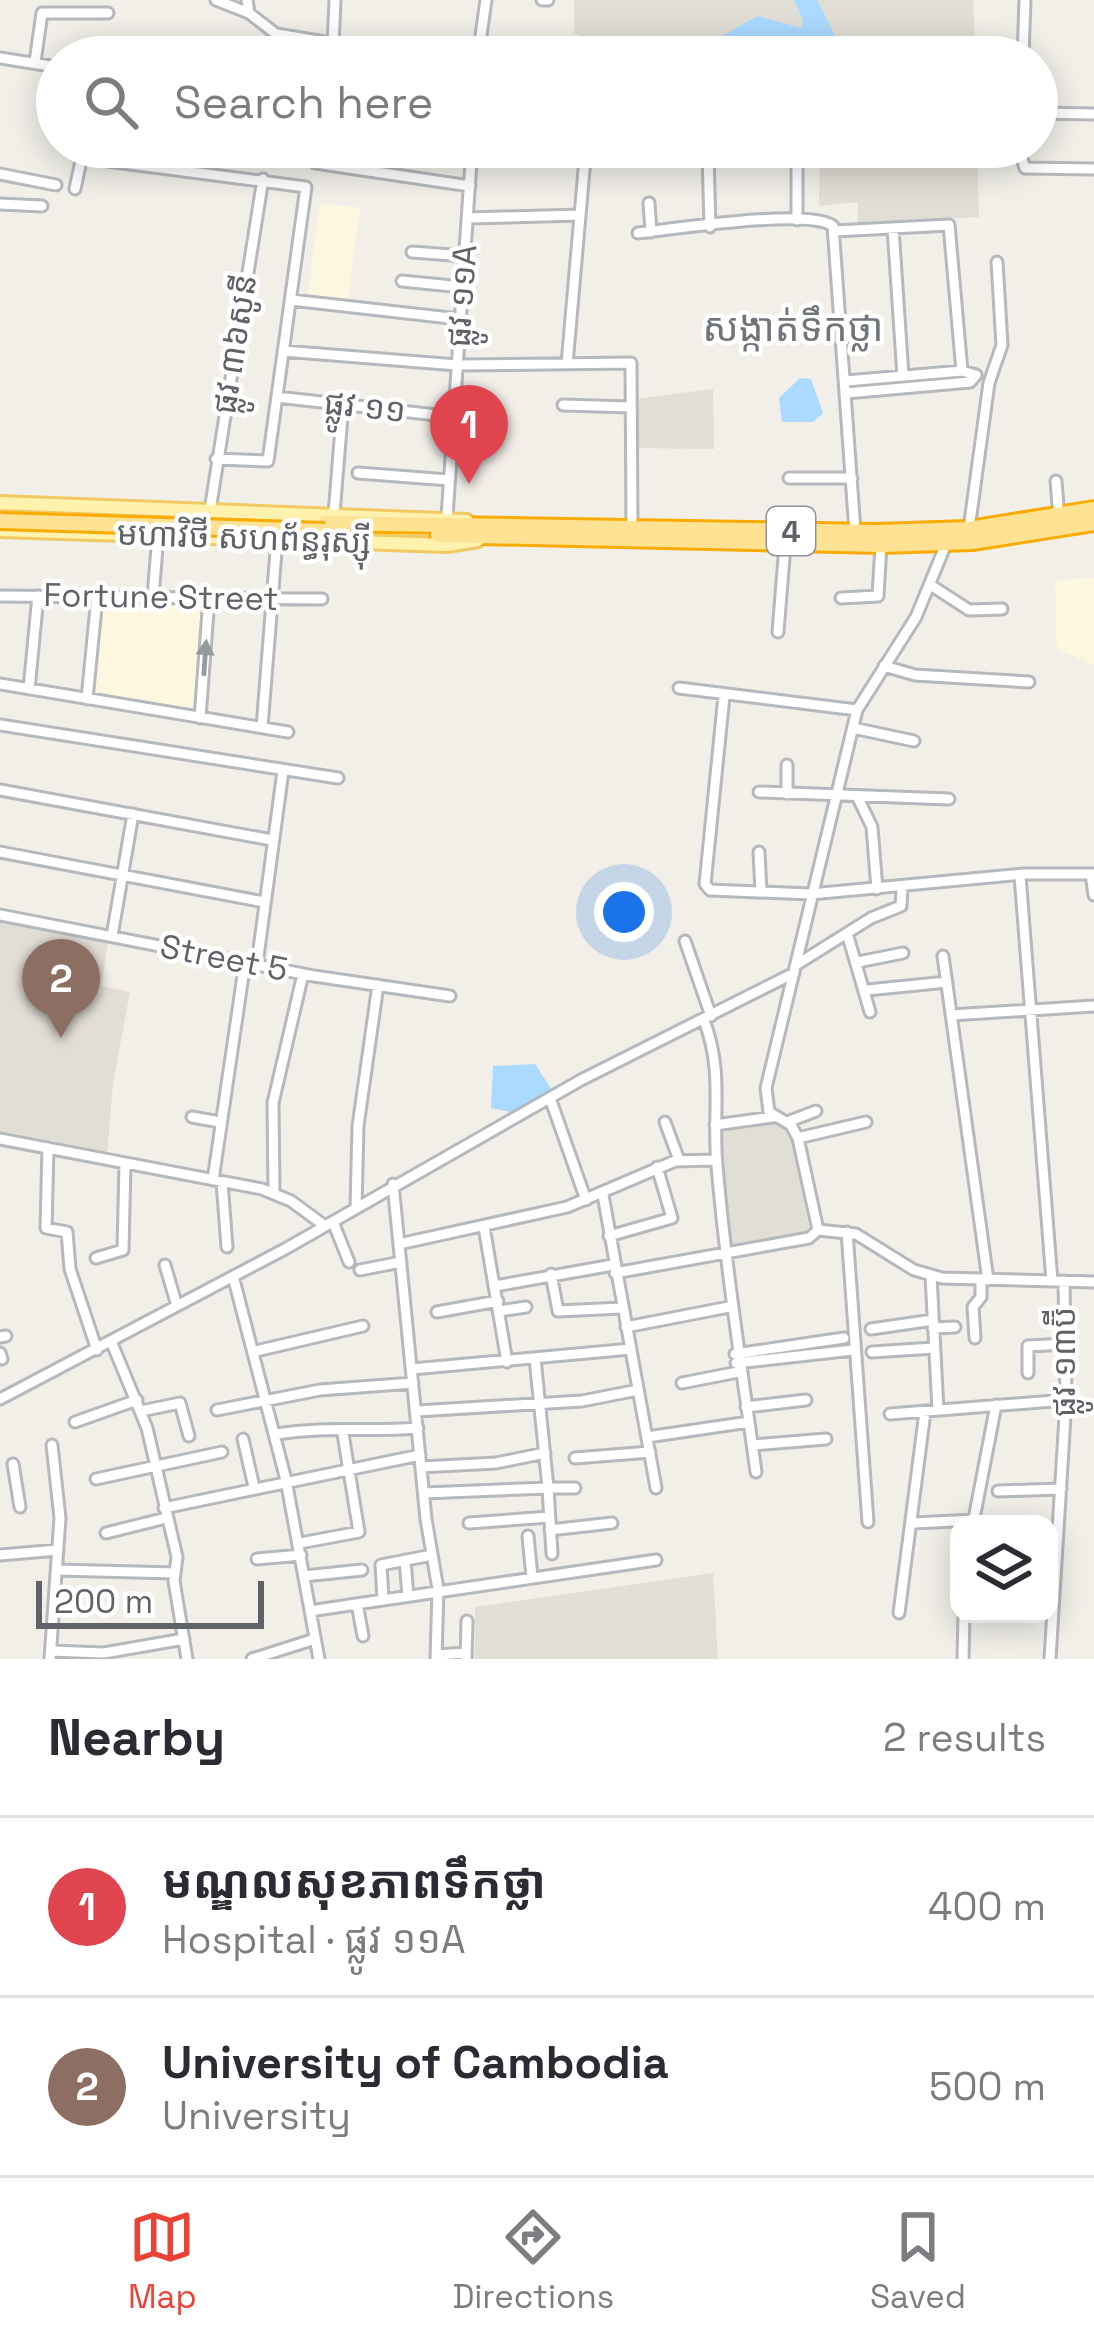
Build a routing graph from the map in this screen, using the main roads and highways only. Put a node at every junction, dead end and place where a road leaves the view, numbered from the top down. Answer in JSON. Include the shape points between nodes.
{"nodes":[{"id":1,"x":0,"y":503,"type":"edge"},
{"id":2,"x":147,"y":508,"type":"junction"},
{"id":3,"x":1094,"y":509,"type":"edge"},
{"id":4,"x":0,"y":517,"type":"edge"},
{"id":5,"x":328,"y":523,"type":"junction"},
{"id":6,"x":1094,"y":523,"type":"edge"},
{"id":7,"x":0,"y":530,"type":"edge"},
{"id":8,"x":486,"y":531,"type":"junction"},
{"id":9,"x":152,"y":535,"type":"junction"},
{"id":10,"x":855,"y":539,"type":"junction"}],
"edges":[{"from":1,"to":2,"type":"main road","name":"មហាវិថី សហព័ន្ធរុស្ស៊ី"},
{"from":2,"to":5,"type":"main road","name":"មហាវិថី សហព័ន្ធរុស្ស៊ី"},
{"from":2,"to":9,"type":"main road","via":[[137,520]]},
{"from":3,"to":10,"type":"highway","name":"មហាវិថី សហព័ន្ធរុស្ស៊ី","number":"4"},
{"from":4,"to":5,"type":"highway","number":"4","bridge":true},
{"from":5,"to":8,"type":"highway","name":"មហាវិថី សហព័ន្ធរុស្ស៊ី","number":"4"},
{"from":5,"to":8,"type":"main road","name":"មហាវិថី សហព័ន្ធរុស្ស៊ី","via":[[447,517]]},
{"from":6,"to":10,"type":"highway","name":"មហាវិថី សហព័ន្ធរុស្ស៊ី","number":"4","via":[[946,544]]},
{"from":7,"to":9,"type":"main road","name":"មហាវិថី សហព័ន្ធរុស្ស៊ី"},
{"from":8,"to":9,"type":"main road","name":"មហាវិថី សហព័ន្ធរុស្ស៊ី","via":[[447,545]]},
{"from":8,"to":10,"type":"highway","name":"មហាវិថី សហព័ន្ធរុស្ស៊ី","number":"4","via":[[632,528]]},
{"from":8,"to":10,"type":"highway","name":"មហាវិថី សហព័ន្ធរុស្ស៊ី","number":"4","via":[[785,545]]}]}
